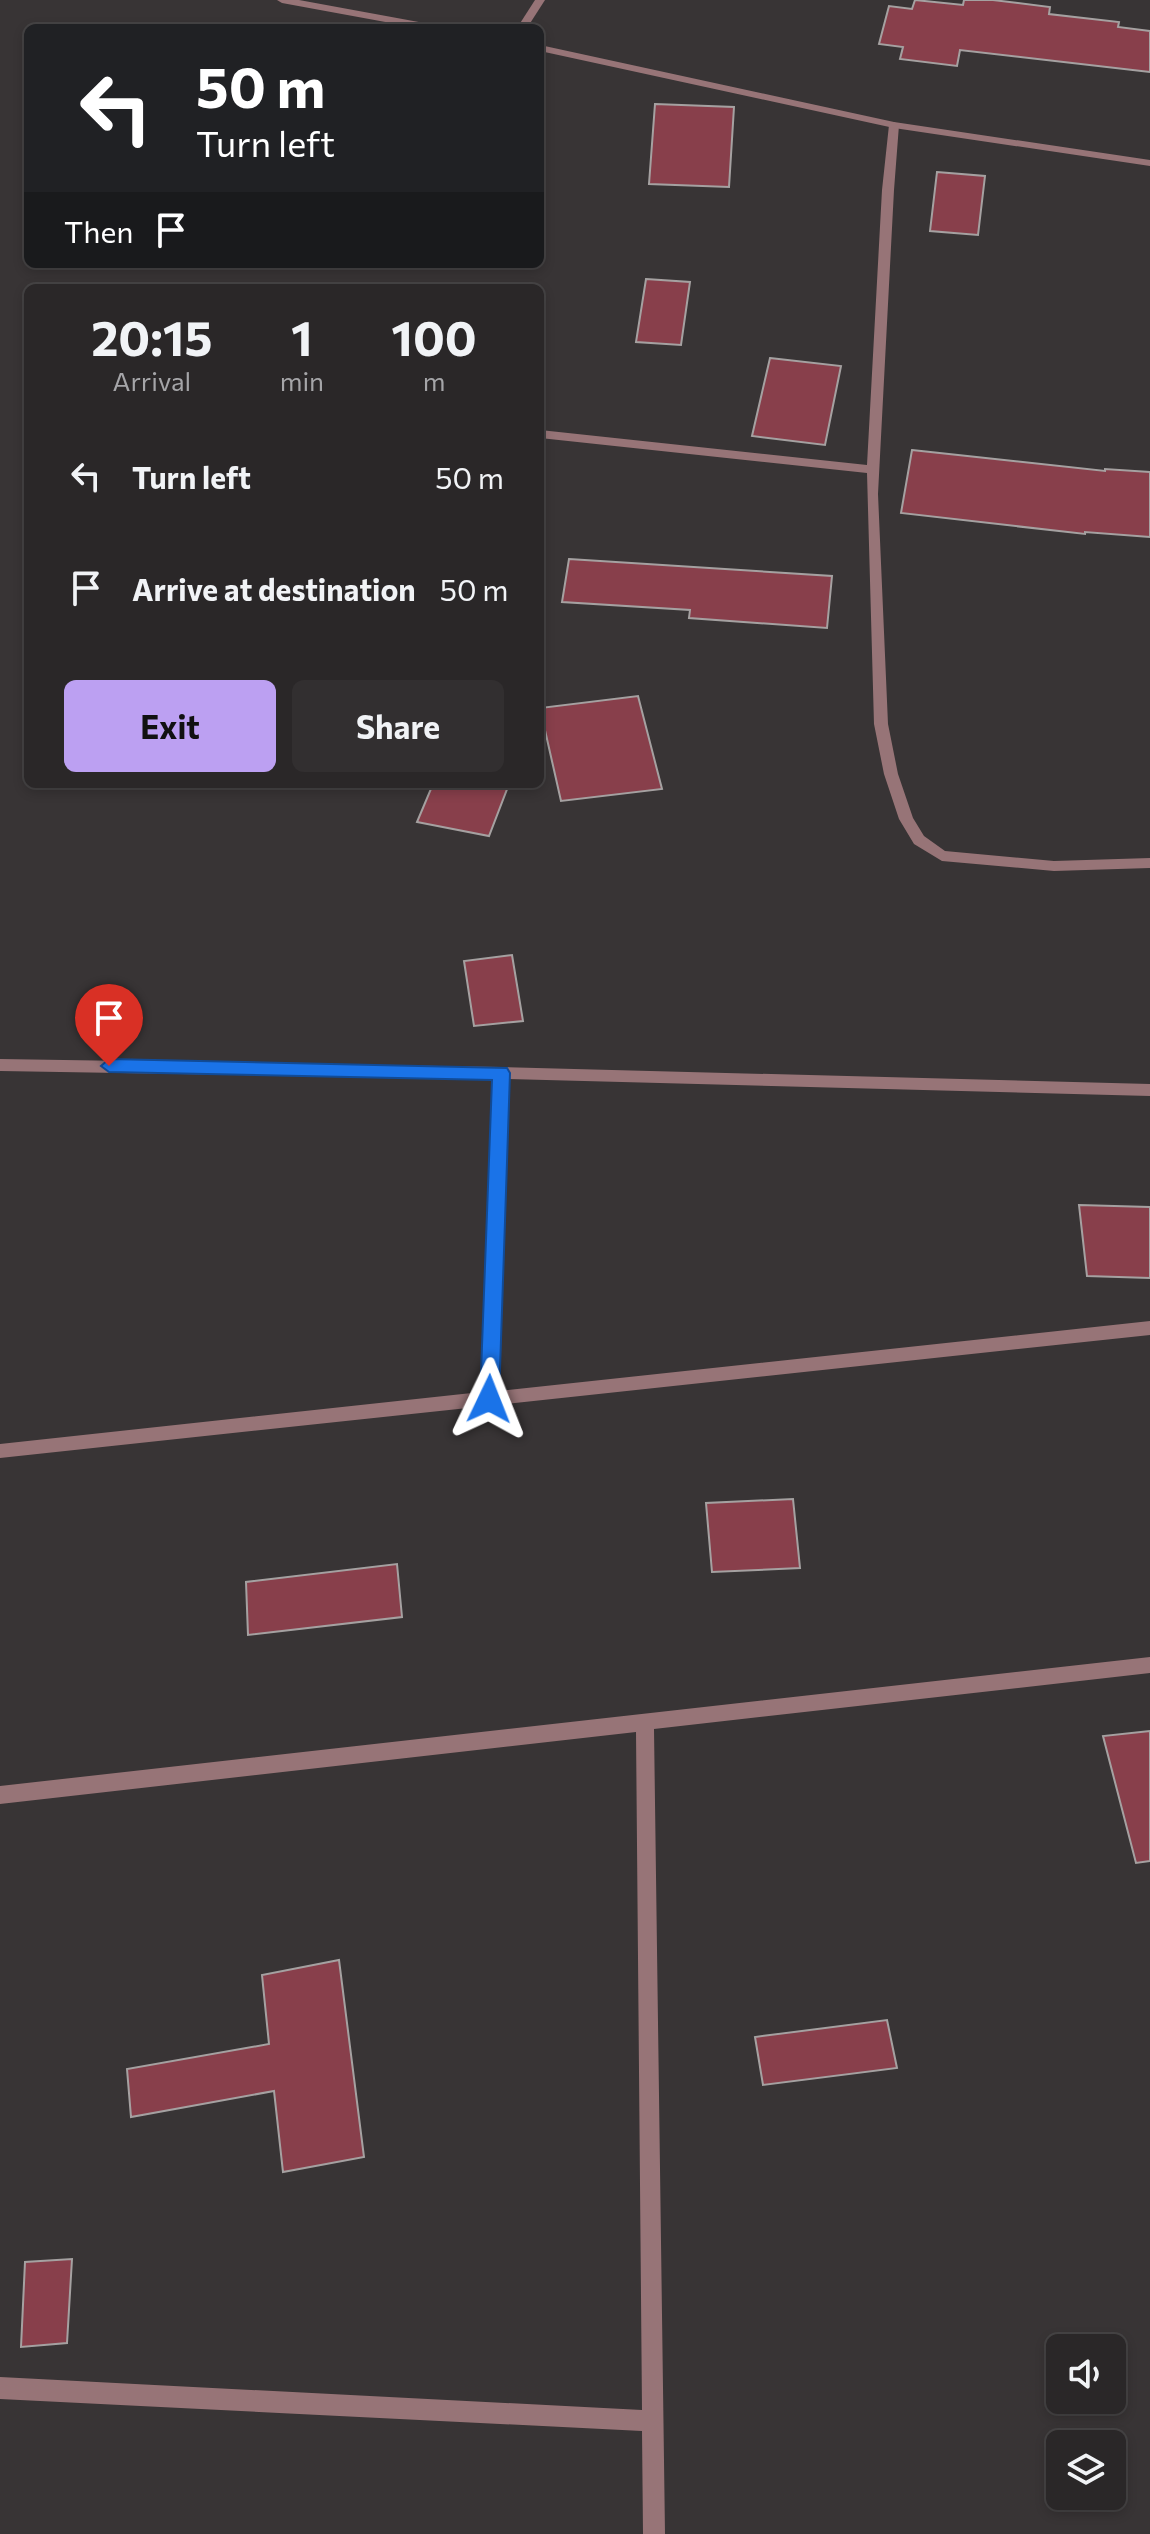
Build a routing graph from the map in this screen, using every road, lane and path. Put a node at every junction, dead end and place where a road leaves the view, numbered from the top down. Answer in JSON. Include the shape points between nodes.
{"nodes":[{"id":1,"x":282,"y":0,"type":"edge"},
{"id":2,"x":540,"y":0,"type":"edge"},
{"id":3,"x":413,"y":24,"type":"edge"},
{"id":4,"x":525,"y":24,"type":"edge"},
{"id":5,"x":544,"y":49,"type":"edge"},
{"id":6,"x":894,"y":125,"type":"junction"},
{"id":7,"x":1150,"y":163,"type":"edge"},
{"id":8,"x":544,"y":434,"type":"edge"},
{"id":9,"x":873,"y":470,"type":"junction"},
{"id":10,"x":1150,"y":863,"type":"edge"},
{"id":11,"x":0,"y":1065,"type":"edge"},
{"id":12,"x":501,"y":1073,"type":"junction"},
{"id":13,"x":1150,"y":1090,"type":"edge"},
{"id":14,"x":1150,"y":1328,"type":"edge"},
{"id":15,"x":489,"y":1399,"type":"junction"},
{"id":16,"x":0,"y":1451,"type":"edge"},
{"id":17,"x":1150,"y":1665,"type":"edge"},
{"id":18,"x":645,"y":1722,"type":"junction"},
{"id":19,"x":0,"y":1795,"type":"edge"},
{"id":20,"x":0,"y":2388,"type":"edge"},
{"id":21,"x":653,"y":2421,"type":"junction"},
{"id":22,"x":654,"y":2534,"type":"edge"}],
"edges":[{"from":1,"to":3,"type":"street"},
{"from":2,"to":4,"type":"street"},
{"from":5,"to":6,"type":"street"},
{"from":6,"to":7,"type":"street"},
{"from":6,"to":9,"type":"street"},
{"from":8,"to":9,"type":"street"},
{"from":9,"to":10,"type":"street","via":[[881,724],[901,804],[919,840],[942,856],[1054,866]]},
{"from":11,"to":12,"type":"street"},
{"from":12,"to":13,"type":"street"},
{"from":12,"to":15,"type":"street"},
{"from":14,"to":15,"type":"street"},
{"from":15,"to":16,"type":"street"},
{"from":17,"to":18,"type":"street"},
{"from":18,"to":19,"type":"street"},
{"from":18,"to":21,"type":"street"},
{"from":20,"to":21,"type":"street"},
{"from":21,"to":22,"type":"street"}]}
